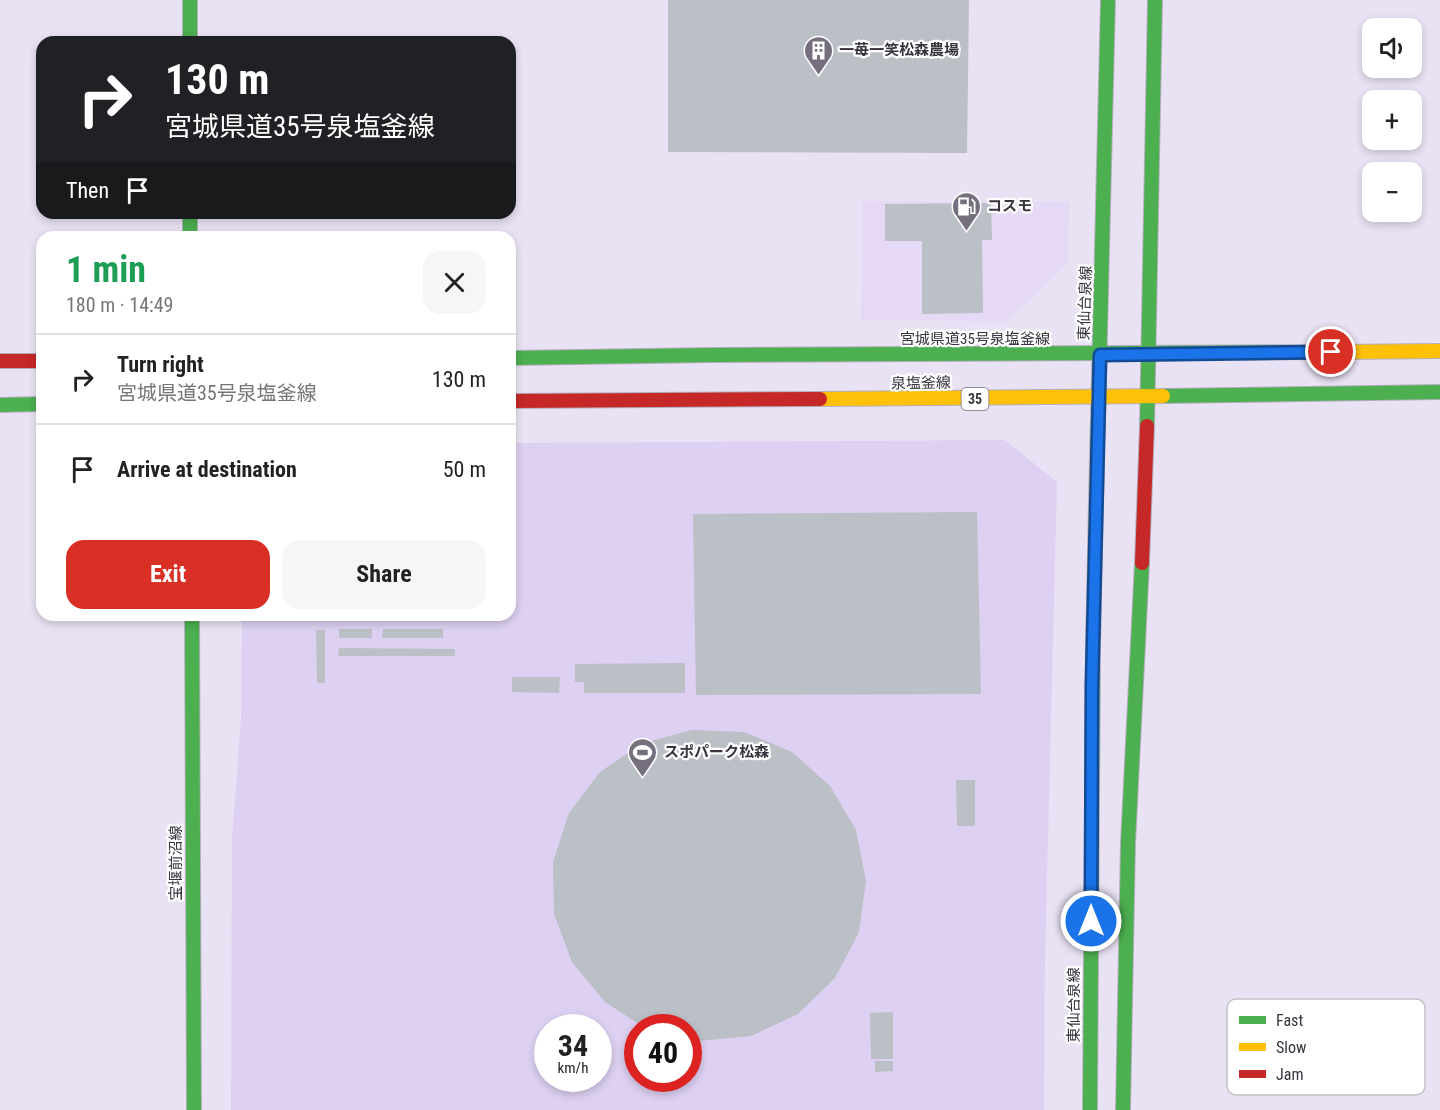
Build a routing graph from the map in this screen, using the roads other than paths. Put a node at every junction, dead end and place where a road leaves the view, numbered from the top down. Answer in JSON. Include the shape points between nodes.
{"nodes":[{"id":1,"x":190,"y":0,"type":"edge"},
{"id":2,"x":1108,"y":0,"type":"edge"},
{"id":3,"x":1155,"y":0,"type":"edge"},
{"id":4,"x":190,"y":36,"type":"edge"},
{"id":5,"x":1440,"y":351,"type":"edge"},
{"id":6,"x":1100,"y":355,"type":"junction"},
{"id":7,"x":1148,"y":355,"type":"junction"},
{"id":8,"x":516,"y":358,"type":"edge"},
{"id":9,"x":0,"y":361,"type":"edge"},
{"id":10,"x":36,"y":361,"type":"edge"},
{"id":11,"x":1440,"y":392,"type":"edge"},
{"id":12,"x":1099,"y":397,"type":"junction"},
{"id":13,"x":1147,"y":397,"type":"junction"},
{"id":14,"x":516,"y":401,"type":"edge"},
{"id":15,"x":36,"y":404,"type":"edge"},
{"id":16,"x":0,"y":405,"type":"edge"},
{"id":17,"x":192,"y":621,"type":"edge"},
{"id":18,"x":194,"y":1110,"type":"edge"},
{"id":19,"x":1090,"y":1110,"type":"edge"},
{"id":20,"x":1123,"y":1110,"type":"edge"}],
"edges":[{"from":1,"to":4,"type":"street"},
{"from":2,"to":6,"type":"street","name":"東仙台泉線"},
{"from":3,"to":7,"type":"street"},
{"from":5,"to":7,"type":"street","name":"宮城県道35号泉塩釜線"},
{"from":6,"to":7,"type":"street","name":"宮城県道35号泉塩釜線"},
{"from":6,"to":8,"type":"street","name":"宮城県道35号泉塩釜線"},
{"from":6,"to":12,"type":"street","name":"東仙台泉線"},
{"from":7,"to":13,"type":"street"},
{"from":9,"to":10,"type":"street"},
{"from":11,"to":13,"type":"street","name":"泉塩釜線","number":"35"},
{"from":12,"to":13,"type":"street","name":"泉塩釜線","number":"35"},
{"from":12,"to":14,"type":"street","name":"泉塩釜線","number":"35"},
{"from":12,"to":19,"type":"street","name":"東仙台泉線","via":[[1092,685]]},
{"from":13,"to":20,"type":"street","via":[[1128,843]]},
{"from":15,"to":16,"type":"street"},
{"from":17,"to":18,"type":"street","name":"宝堰前沼線"}]}
